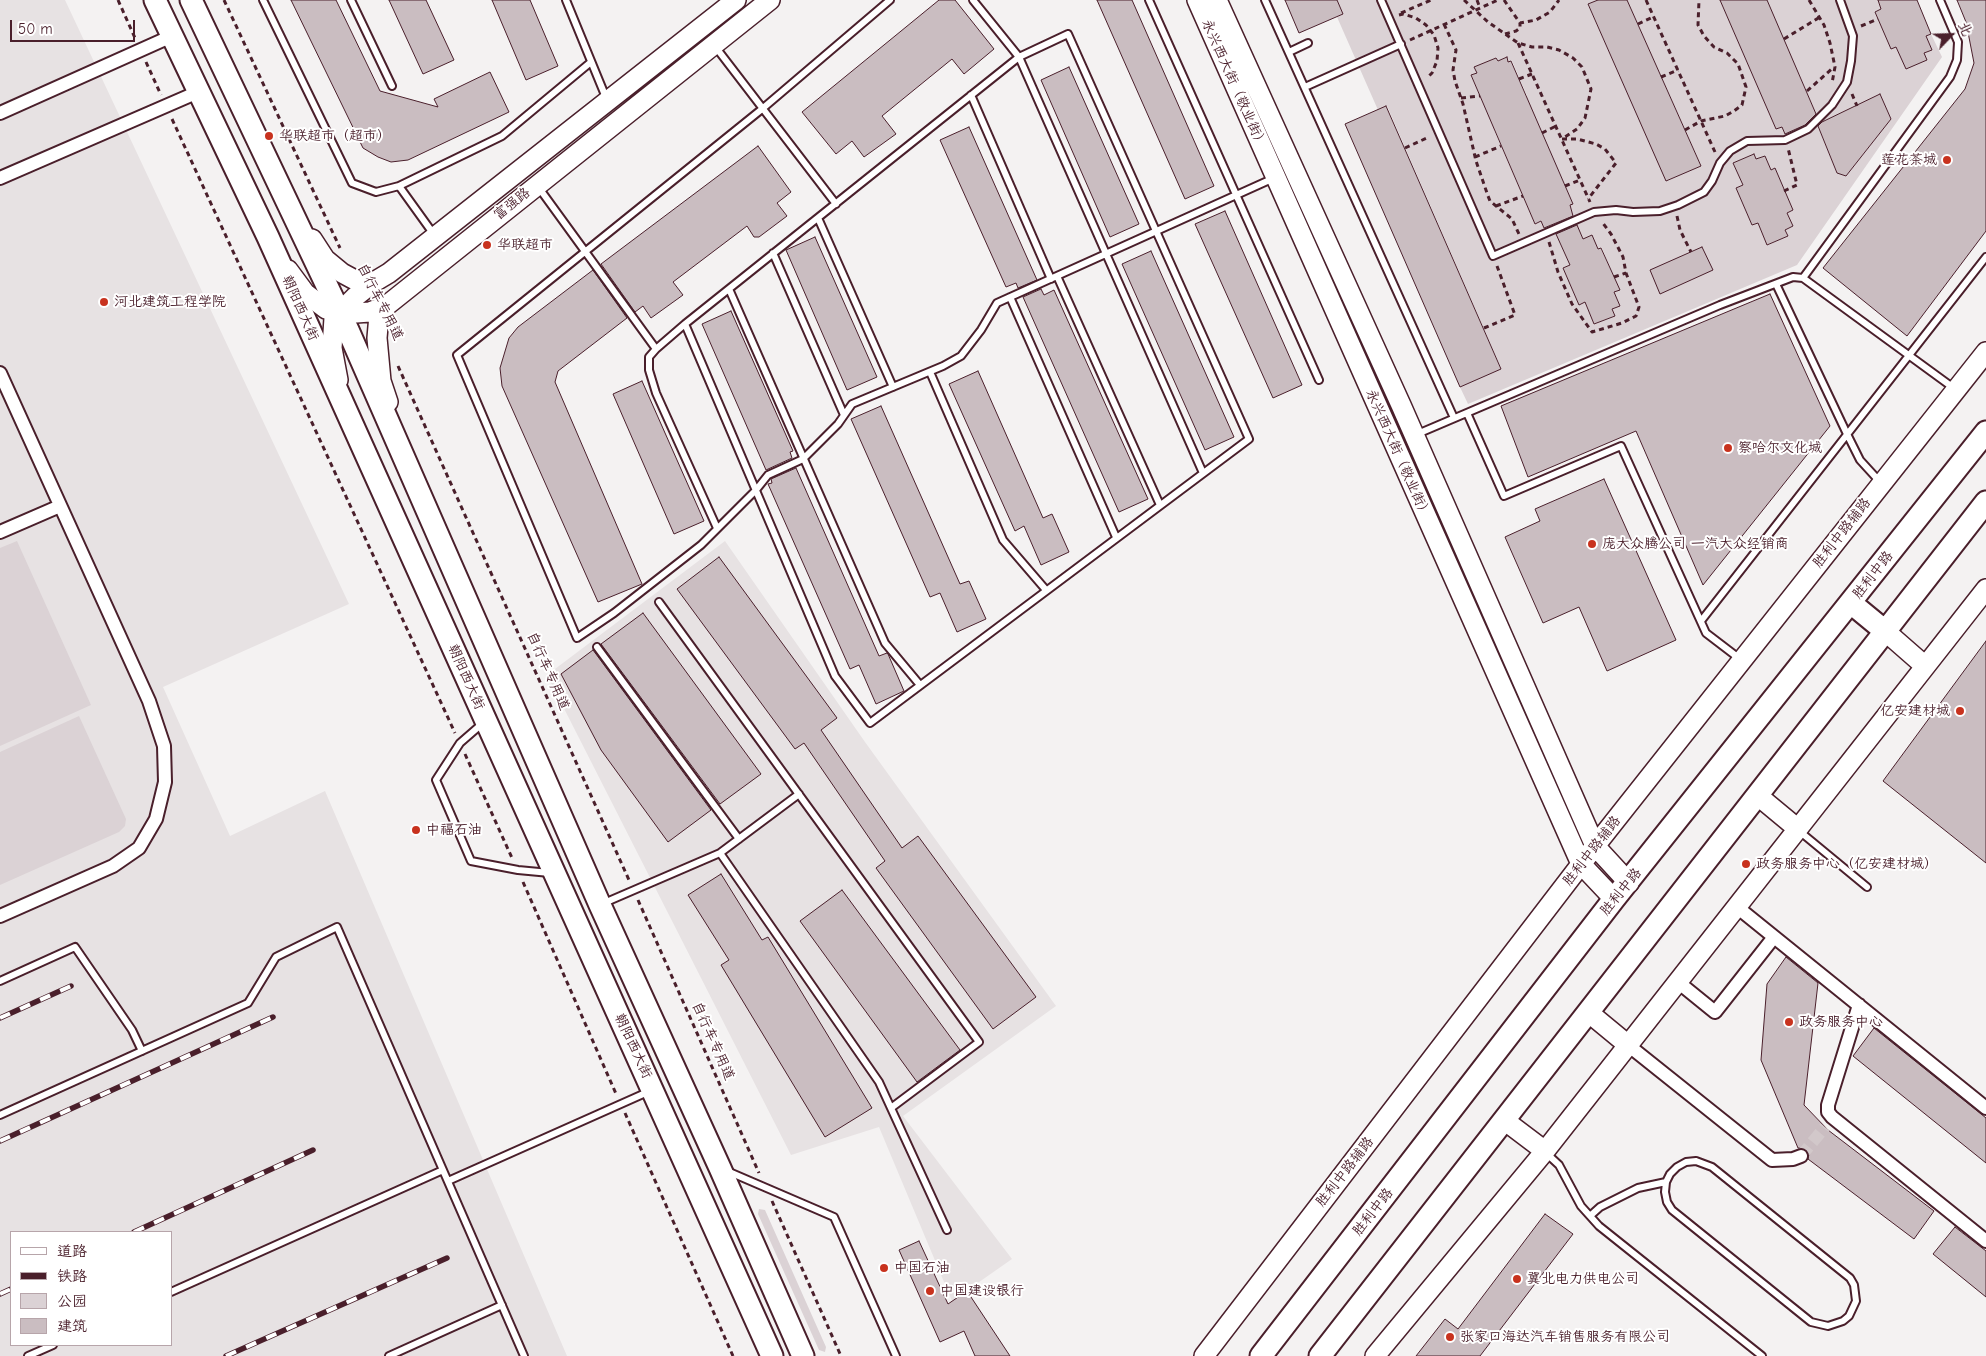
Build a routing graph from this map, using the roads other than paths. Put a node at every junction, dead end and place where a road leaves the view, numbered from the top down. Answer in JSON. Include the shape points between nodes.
{"nodes":[{"id":1,"x":155,"y":0,"type":"edge"},
{"id":2,"x":192,"y":0,"type":"edge"},
{"id":3,"x":263,"y":0,"type":"edge"},
{"id":4,"x":351,"y":0,"type":"edge"},
{"id":5,"x":566,"y":0,"type":"edge"},
{"id":6,"x":736,"y":0,"type":"edge"},
{"id":7,"x":770,"y":0,"type":"edge"},
{"id":8,"x":890,"y":0,"type":"edge"},
{"id":9,"x":973,"y":0,"type":"edge"},
{"id":10,"x":1149,"y":0,"type":"edge"},
{"id":11,"x":1197,"y":0,"type":"edge"},
{"id":12,"x":1217,"y":0,"type":"edge"},
{"id":13,"x":1265,"y":0,"type":"edge"},
{"id":14,"x":1381,"y":0,"type":"edge"},
{"id":15,"x":1840,"y":0,"type":"edge"},
{"id":16,"x":1940,"y":0,"type":"edge"},
{"id":17,"x":172,"y":36,"type":"junction"},
{"id":18,"x":1308,"y":43,"type":"dead end"},
{"id":19,"x":713,"y":44,"type":"junction"},
{"id":20,"x":1400,"y":44,"type":"junction"},
{"id":21,"x":1289,"y":52,"type":"junction"},
{"id":22,"x":1018,"y":57,"type":"junction"},
{"id":23,"x":591,"y":62,"type":"junction"},
{"id":24,"x":392,"y":86,"type":"dead end"},
{"id":25,"x":1305,"y":87,"type":"junction"},
{"id":26,"x":198,"y":92,"type":"junction"},
{"id":27,"x":971,"y":95,"type":"junction"},
{"id":28,"x":608,"y":101,"type":"junction"},
{"id":29,"x":762,"y":109,"type":"junction"},
{"id":30,"x":0,"y":113,"type":"edge"},
{"id":31,"x":0,"y":178,"type":"edge"},
{"id":32,"x":1276,"y":178,"type":"junction"},
{"id":33,"x":277,"y":182,"type":"junction"},
{"id":34,"x":536,"y":185,"type":"junction"},
{"id":35,"x":399,"y":186,"type":"junction"},
{"id":36,"x":1237,"y":195,"type":"junction"},
{"id":37,"x":836,"y":204,"type":"junction"},
{"id":38,"x":818,"y":218,"type":"junction"},
{"id":39,"x":1156,"y":231,"type":"junction"},
{"id":40,"x":436,"y":236,"type":"junction"},
{"id":41,"x":268,"y":237,"type":"junction"},
{"id":42,"x":585,"y":252,"type":"junction"},
{"id":43,"x":773,"y":253,"type":"junction"},
{"id":44,"x":1105,"y":254,"type":"junction"},
{"id":45,"x":1986,"y":257,"type":"edge"},
{"id":46,"x":1054,"y":277,"type":"junction"},
{"id":47,"x":1803,"y":278,"type":"junction"},
{"id":48,"x":374,"y":282,"type":"junction"},
{"id":49,"x":1776,"y":284,"type":"junction"},
{"id":50,"x":729,"y":289,"type":"junction"},
{"id":51,"x":1010,"y":297,"type":"junction"},
{"id":52,"x":386,"y":306,"type":"junction"},
{"id":53,"x":340,"y":311,"type":"junction"},
{"id":54,"x":685,"y":324,"type":"junction"},
{"id":55,"x":656,"y":350,"type":"junction"},
{"id":56,"x":1986,"y":352,"type":"edge"},
{"id":57,"x":1909,"y":355,"type":"junction"},
{"id":58,"x":0,"y":372,"type":"edge"},
{"id":59,"x":930,"y":372,"type":"junction"},
{"id":60,"x":1319,"y":380,"type":"dead end"},
{"id":61,"x":893,"y":387,"type":"junction"},
{"id":62,"x":1956,"y":390,"type":"junction"},
{"id":63,"x":342,"y":402,"type":"junction"},
{"id":64,"x":1467,"y":413,"type":"junction"},
{"id":65,"x":844,"y":415,"type":"junction"},
{"id":66,"x":1454,"y":418,"type":"junction"},
{"id":67,"x":1986,"y":432,"type":"edge"},
{"id":68,"x":1847,"y":434,"type":"junction"},
{"id":69,"x":1414,"y":435,"type":"junction"},
{"id":70,"x":803,"y":459,"type":"junction"},
{"id":71,"x":408,"y":465,"type":"junction"},
{"id":72,"x":1204,"y":473,"type":"junction"},
{"id":73,"x":1882,"y":483,"type":"junction"},
{"id":74,"x":756,"y":490,"type":"junction"},
{"id":75,"x":1986,"y":502,"type":"edge"},
{"id":76,"x":1160,"y":505,"type":"junction"},
{"id":77,"x":60,"y":506,"type":"junction"},
{"id":78,"x":718,"y":528,"type":"junction"},
{"id":79,"x":0,"y":532,"type":"edge"},
{"id":80,"x":1116,"y":538,"type":"junction"},
{"id":81,"x":1986,"y":589,"type":"edge"},
{"id":82,"x":1046,"y":590,"type":"junction"},
{"id":83,"x":659,"y":602,"type":"dead end"},
{"id":84,"x":1851,"y":603,"type":"junction"},
{"id":85,"x":1701,"y":621,"type":"junction"},
{"id":86,"x":1885,"y":631,"type":"junction"},
{"id":87,"x":598,"y":647,"type":"dead end"},
{"id":88,"x":1742,"y":661,"type":"junction"},
{"id":89,"x":1926,"y":666,"type":"junction"},
{"id":90,"x":920,"y":685,"type":"junction"},
{"id":91,"x":486,"y":721,"type":"junction"},
{"id":92,"x":799,"y":794,"type":"junction"},
{"id":93,"x":1757,"y":795,"type":"junction"},
{"id":94,"x":1798,"y":829,"type":"junction"},
{"id":95,"x":739,"y":839,"type":"junction"},
{"id":96,"x":1595,"y":846,"type":"junction"},
{"id":97,"x":720,"y":853,"type":"junction"},
{"id":98,"x":1581,"y":864,"type":"junction"},
{"id":99,"x":554,"y":873,"type":"junction"},
{"id":100,"x":1629,"y":883,"type":"junction"},
{"id":101,"x":1867,"y":887,"type":"dead end"},
{"id":102,"x":1614,"y":899,"type":"junction"},
{"id":103,"x":600,"y":905,"type":"junction"},
{"id":104,"x":1737,"y":906,"type":"junction"},
{"id":105,"x":0,"y":916,"type":"edge"},
{"id":106,"x":1774,"y":937,"type":"junction"},
{"id":107,"x":0,"y":981,"type":"edge"},
{"id":108,"x":1678,"y":982,"type":"junction"},
{"id":109,"x":1859,"y":1005,"type":"junction"},
{"id":110,"x":1588,"y":1012,"type":"junction"},
{"id":111,"x":1628,"y":1045,"type":"junction"},
{"id":112,"x":142,"y":1051,"type":"junction"},
{"id":113,"x":653,"y":1090,"type":"junction"},
{"id":114,"x":892,"y":1108,"type":"junction"},
{"id":115,"x":1986,"y":1108,"type":"edge"},
{"id":116,"x":0,"y":1115,"type":"edge"},
{"id":117,"x":1504,"y":1120,"type":"junction"},
{"id":118,"x":1545,"y":1151,"type":"junction"},
{"id":119,"x":1802,"y":1156,"type":"tunnel mouth"},
{"id":120,"x":720,"y":1168,"type":"junction"},
{"id":121,"x":443,"y":1170,"type":"junction"},
{"id":122,"x":448,"y":1180,"type":"junction"},
{"id":123,"x":1666,"y":1182,"type":"junction"},
{"id":124,"x":1590,"y":1216,"type":"junction"},
{"id":125,"x":947,"y":1230,"type":"dead end"},
{"id":126,"x":1986,"y":1241,"type":"edge"},
{"id":127,"x":172,"y":1292,"type":"edge"},
{"id":128,"x":502,"y":1305,"type":"junction"},
{"id":129,"x":51,"y":1346,"type":"edge"},
{"id":130,"x":28,"y":1356,"type":"edge"},
{"id":131,"x":389,"y":1356,"type":"edge"},
{"id":132,"x":524,"y":1356,"type":"edge"},
{"id":133,"x":772,"y":1356,"type":"edge"},
{"id":134,"x":803,"y":1356,"type":"edge"},
{"id":135,"x":896,"y":1356,"type":"edge"},
{"id":136,"x":1204,"y":1356,"type":"edge"},
{"id":137,"x":1262,"y":1356,"type":"edge"},
{"id":138,"x":1320,"y":1356,"type":"edge"},
{"id":139,"x":1375,"y":1356,"type":"edge"},
{"id":140,"x":1762,"y":1356,"type":"edge"}],
"edges":[{"from":1,"to":17,"type":"main road","name":"朝阳西大街"},
{"from":2,"to":33,"type":"main road","name":"朝阳西大街"},
{"from":3,"to":35,"type":"lane","via":[[352,183],[376,192]]},
{"from":4,"to":24,"type":"lane"},
{"from":5,"to":23,"type":"lane"},
{"from":6,"to":28,"type":"main road","name":"富强路"},
{"from":7,"to":19,"type":"main road","name":"富强路"},
{"from":8,"to":29,"type":"lane"},
{"from":9,"to":22,"type":"lane"},
{"from":10,"to":36,"type":"lane"},
{"from":11,"to":32,"type":"main road","name":"永兴西大街（敬业街）"},
{"from":12,"to":69,"type":"main road","name":"永兴西大街（敬业街）"},
{"from":13,"to":21,"type":"lane"},
{"from":14,"to":20,"type":"lane"},
{"from":15,"to":20,"type":"lane","via":[[1853,36],[1847,82],[1808,129],[1785,140],[1747,141],[1730,151],[1704,192],[1678,205],[1660,210],[1594,212],[1493,256]]},
{"from":16,"to":47,"type":"lane","via":[[1958,42],[1957,60],[1950,78]]},
{"from":17,"to":26,"type":"main road","name":"朝阳西大街"},
{"from":17,"to":30,"type":"street"},
{"from":18,"to":21,"type":"lane"},
{"from":19,"to":29,"type":"lane"},
{"from":19,"to":34,"type":"main road","name":"富强路"},
{"from":20,"to":25,"type":"lane"},
{"from":21,"to":25,"type":"lane"},
{"from":22,"to":27,"type":"lane"},
{"from":22,"to":39,"type":"lane","via":[[1068,34]]},
{"from":22,"to":44,"type":"lane"},
{"from":23,"to":28,"type":"lane"},
{"from":23,"to":35,"type":"lane","via":[[502,136]]},
{"from":25,"to":66,"type":"lane"},
{"from":26,"to":31,"type":"street"},
{"from":26,"to":41,"type":"main road","name":"朝阳西大街"},
{"from":27,"to":37,"type":"lane"},
{"from":27,"to":46,"type":"lane"},
{"from":28,"to":40,"type":"main road","name":"富强路"},
{"from":29,"to":37,"type":"lane"},
{"from":29,"to":42,"type":"lane"},
{"from":32,"to":36,"type":"lane"},
{"from":32,"to":98,"type":"main road","name":"永兴西大街（敬业街）"},
{"from":33,"to":48,"type":"main road","via":[[325,259],[342,274],[355,280]]},
{"from":33,"to":53,"type":"main road","name":"朝阳西大街"},
{"from":34,"to":42,"type":"lane"},
{"from":34,"to":52,"type":"main road","name":"富强路"},
{"from":35,"to":40,"type":"lane"},
{"from":36,"to":39,"type":"lane"},
{"from":36,"to":60,"type":"lane"},
{"from":37,"to":38,"type":"lane"},
{"from":38,"to":43,"type":"lane"},
{"from":38,"to":61,"type":"lane"},
{"from":39,"to":44,"type":"lane"},
{"from":39,"to":72,"type":"lane","via":[[1249,439]]},
{"from":40,"to":48,"type":"main road","name":"富强路"},
{"from":41,"to":53,"type":"main road","via":[[305,293],[326,309]]},
{"from":41,"to":63,"type":"main road","name":"朝阳西大街"},
{"from":42,"to":55,"type":"lane"},
{"from":42,"to":78,"type":"lane","via":[[457,355],[577,638],[622,607]]},
{"from":43,"to":50,"type":"lane"},
{"from":43,"to":65,"type":"lane"},
{"from":44,"to":46,"type":"lane"},
{"from":44,"to":72,"type":"lane"},
{"from":45,"to":57,"type":"lane"},
{"from":46,"to":51,"type":"lane"},
{"from":46,"to":76,"type":"lane"},
{"from":47,"to":49,"type":"lane"},
{"from":47,"to":57,"type":"lane"},
{"from":48,"to":53,"type":"main road","name":"富强路"},
{"from":49,"to":64,"type":"lane"},
{"from":49,"to":68,"type":"lane"},
{"from":50,"to":54,"type":"lane"},
{"from":50,"to":70,"type":"lane"},
{"from":51,"to":59,"type":"lane","via":[[997,303],[962,356]]},
{"from":51,"to":80,"type":"lane"},
{"from":52,"to":53,"type":"main road","via":[[370,312]]},
{"from":52,"to":71,"type":"main road","via":[[378,320],[381,381]]},
{"from":53,"to":63,"type":"main road","via":[[334,318],[332,348]]},
{"from":53,"to":71,"type":"main road","name":"朝阳西大街"},
{"from":54,"to":55,"type":"lane"},
{"from":54,"to":74,"type":"lane"},
{"from":55,"to":78,"type":"lane","via":[[649,357],[656,393]]},
{"from":56,"to":62,"type":"main road","name":"胜利中路辅路"},
{"from":57,"to":62,"type":"lane"},
{"from":57,"to":68,"type":"lane"},
{"from":58,"to":77,"type":"street"},
{"from":59,"to":61,"type":"lane"},
{"from":59,"to":82,"type":"lane","via":[[1002,540]]},
{"from":61,"to":65,"type":"lane","via":[[852,404]]},
{"from":62,"to":73,"type":"main road","name":"胜利中路辅路"},
{"from":63,"to":91,"type":"main road","name":"朝阳西大街"},
{"from":64,"to":66,"type":"lane"},
{"from":64,"to":85,"type":"lane","via":[[1504,496],[1622,446]]},
{"from":65,"to":70,"type":"lane"},
{"from":66,"to":69,"type":"lane"},
{"from":67,"to":84,"type":"main road","name":"胜利中路"},
{"from":68,"to":73,"type":"lane","via":[[1860,460]]},
{"from":68,"to":85,"type":"lane"},
{"from":69,"to":96,"type":"main road","name":"永兴西大街（敬业街）"},
{"from":70,"to":74,"type":"lane","via":[[768,474]]},
{"from":70,"to":90,"type":"lane","via":[[885,643]]},
{"from":71,"to":103,"type":"main road","name":"朝阳西大街"},
{"from":72,"to":76,"type":"lane"},
{"from":73,"to":88,"type":"main road","name":"胜利中路辅路"},
{"from":74,"to":78,"type":"lane"},
{"from":74,"to":90,"type":"lane","via":[[836,676],[870,723]]},
{"from":75,"to":86,"type":"main road"},
{"from":76,"to":80,"type":"lane"},
{"from":77,"to":79,"type":"street"},
{"from":77,"to":105,"type":"street","via":[[149,702],[164,746],[165,782],[156,819],[139,848],[113,866]]},
{"from":80,"to":82,"type":"lane"},
{"from":81,"to":89,"type":"main road"},
{"from":82,"to":90,"type":"lane"},
{"from":83,"to":92,"type":"lane"},
{"from":84,"to":86,"type":"main road"},
{"from":84,"to":100,"type":"main road","name":"胜利中路"},
{"from":85,"to":88,"type":"lane","via":[[1706,633]]},
{"from":86,"to":89,"type":"main road"},
{"from":86,"to":93,"type":"main road"},
{"from":87,"to":95,"type":"lane"},
{"from":88,"to":96,"type":"main road","name":"胜利中路辅路"},
{"from":89,"to":94,"type":"main road"},
{"from":91,"to":99,"type":"main road","name":"朝阳西大街"},
{"from":91,"to":99,"type":"lane","via":[[460,743],[436,780],[471,861]]},
{"from":92,"to":95,"type":"lane"},
{"from":92,"to":114,"type":"lane","via":[[979,1042]]},
{"from":93,"to":94,"type":"main road"},
{"from":93,"to":110,"type":"main road"},
{"from":94,"to":101,"type":"lane"},
{"from":94,"to":104,"type":"main road"},
{"from":95,"to":97,"type":"lane"},
{"from":96,"to":98,"type":"main road","name":"胜利中路辅路"},
{"from":96,"to":100,"type":"main road","name":"永兴西大街（敬业街）"},
{"from":97,"to":103,"type":"lane"},
{"from":97,"to":114,"type":"lane","via":[[879,1082]]},
{"from":98,"to":102,"type":"main road","name":"永兴西大街（敬业街）"},
{"from":98,"to":136,"type":"main road","name":"胜利中路辅路"},
{"from":99,"to":113,"type":"main road","name":"朝阳西大街"},
{"from":100,"to":102,"type":"main road","name":"胜利中路"},
{"from":102,"to":137,"type":"main road","name":"胜利中路"},
{"from":103,"to":120,"type":"main road","name":"朝阳西大街"},
{"from":104,"to":106,"type":"street"},
{"from":104,"to":108,"type":"main road"},
{"from":106,"to":108,"type":"street","via":[[1715,1012]]},
{"from":106,"to":109,"type":"street"},
{"from":107,"to":112,"type":"lane","via":[[75,947],[132,1030]]},
{"from":108,"to":111,"type":"main road"},
{"from":109,"to":115,"type":"street"},
{"from":109,"to":126,"type":"street","via":[[1828,1105],[1828,1122]]},
{"from":110,"to":111,"type":"main road"},
{"from":110,"to":117,"type":"main road"},
{"from":111,"to":118,"type":"main road"},
{"from":111,"to":119,"type":"street","via":[[1772,1160]]},
{"from":112,"to":116,"type":"lane"},
{"from":112,"to":121,"type":"lane","via":[[248,1003],[276,957],[337,927]]},
{"from":113,"to":122,"type":"lane"},
{"from":113,"to":133,"type":"main road","name":"朝阳西大街"},
{"from":114,"to":125,"type":"lane"},
{"from":117,"to":118,"type":"main road"},
{"from":117,"to":138,"type":"main road"},
{"from":118,"to":124,"type":"lane","via":[[1559,1165]]},
{"from":118,"to":139,"type":"main road"},
{"from":120,"to":134,"type":"main road","name":"朝阳西大街"},
{"from":120,"to":135,"type":"lane","via":[[834,1217]]},
{"from":121,"to":122,"type":"lane"},
{"from":121,"to":127,"type":"lane"},
{"from":122,"to":128,"type":"lane"},
{"from":123,"to":123,"type":"lane","via":[[1664,1192],[1672,1210],[1811,1322],[1828,1326],[1849,1316],[1856,1301],[1850,1278],[1712,1167],[1696,1161],[1686,1162],[1677,1167]]},
{"from":123,"to":124,"type":"lane","via":[[1638,1188],[1600,1207]]},
{"from":124,"to":140,"type":"lane"},
{"from":128,"to":131,"type":"lane"},
{"from":128,"to":132,"type":"lane"},
{"from":129,"to":130,"type":"lane"}]}
